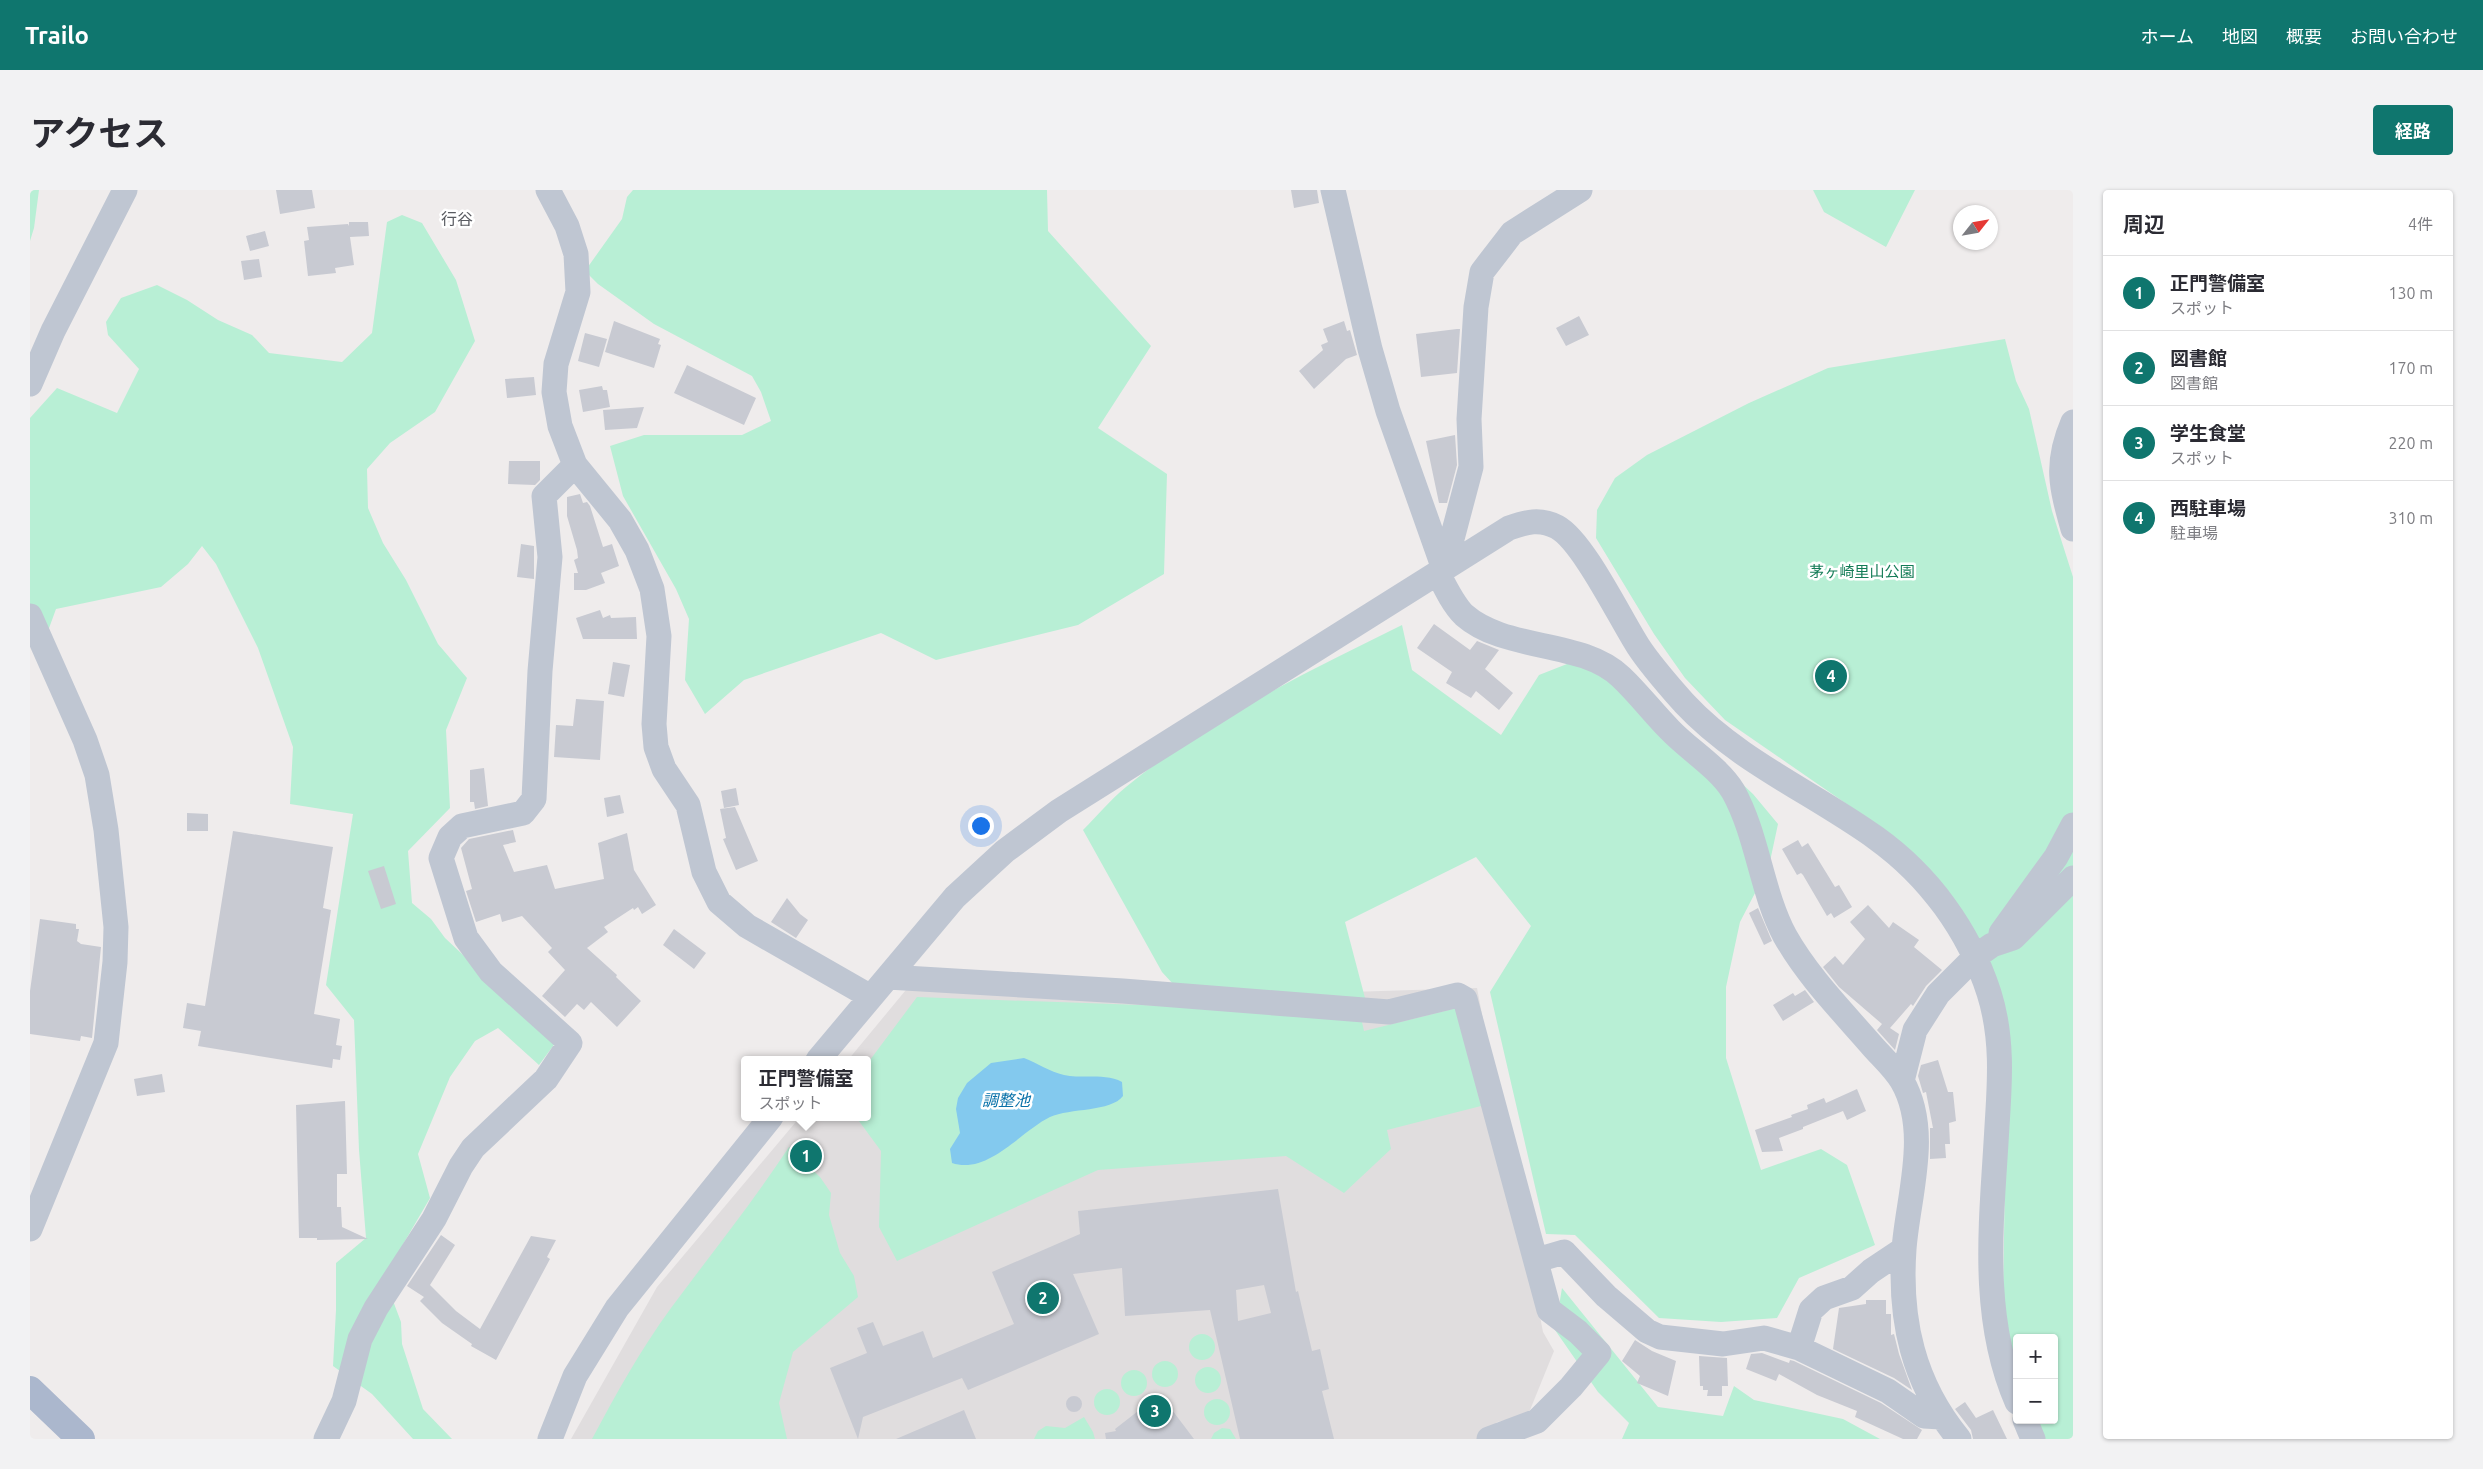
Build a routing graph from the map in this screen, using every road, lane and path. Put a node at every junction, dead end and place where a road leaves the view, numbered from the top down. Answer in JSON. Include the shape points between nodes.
{"nodes":[{"id":1,"x":125,"y":190,"type":"edge"},
{"id":2,"x":548,"y":190,"type":"edge"},
{"id":3,"x":1334,"y":190,"type":"edge"},
{"id":4,"x":1580,"y":190,"type":"edge"},
{"id":5,"x":30,"y":384,"type":"edge"},
{"id":6,"x":2073,"y":422,"type":"edge"},
{"id":7,"x":575,"y":465,"type":"junction"},
{"id":8,"x":2073,"y":528,"type":"edge"},
{"id":9,"x":1441,"y":571,"type":"junction"},
{"id":10,"x":30,"y":616,"type":"edge"},
{"id":11,"x":2073,"y":825,"type":"edge"},
{"id":12,"x":2073,"y":878,"type":"edge"},
{"id":13,"x":1984,"y":951,"type":"junction"},
{"id":14,"x":888,"y":977,"type":"junction"},
{"id":15,"x":871,"y":997,"type":"junction"},
{"id":16,"x":821,"y":1056,"type":"edge"},
{"id":17,"x":1902,"y":1082,"type":"junction"},
{"id":18,"x":768,"y":1121,"type":"edge"},
{"id":19,"x":30,"y":1229,"type":"edge"},
{"id":20,"x":1904,"y":1249,"type":"junction"},
{"id":21,"x":1537,"y":1260,"type":"junction"},
{"id":22,"x":1799,"y":1348,"type":"junction"},
{"id":23,"x":30,"y":1390,"type":"edge"},
{"id":24,"x":2013,"y":1390,"type":"edge"},
{"id":25,"x":1941,"y":1417,"type":"junction"},
{"id":26,"x":2027,"y":1424,"type":"edge"},
{"id":27,"x":81,"y":1439,"type":"edge"},
{"id":28,"x":326,"y":1439,"type":"edge"},
{"id":29,"x":550,"y":1439,"type":"edge"},
{"id":30,"x":1489,"y":1439,"type":"edge"},
{"id":31,"x":1959,"y":1439,"type":"edge"},
{"id":32,"x":2033,"y":1439,"type":"edge"}],
"edges":[{"from":1,"to":5,"type":"street","via":[[53,331]]},
{"from":2,"to":7,"type":"street","via":[[576,254],[578,292],[556,364],[554,392],[560,426]]},
{"from":3,"to":9,"type":"street","via":[[1370,349]]},
{"from":4,"to":9,"type":"street","via":[[1512,233],[1482,272],[1476,307],[1469,410],[1472,467]]},
{"from":6,"to":8,"type":"street","via":[[2064,444],[2060,473]]},
{"from":7,"to":15,"type":"street","via":[[620,520],[637,550],[652,589],[659,636],[654,724],[656,747],[664,769],[688,804],[704,872],[720,902],[747,926]]},
{"from":7,"to":28,"type":"street","via":[[544,496],[550,557],[534,799],[523,813],[462,826],[450,837],[441,858],[466,938],[491,972],[570,1043],[546,1079],[474,1148],[461,1166],[434,1219],[376,1308],[360,1339],[344,1401]]},
{"from":9,"to":13,"type":"street","via":[[1509,528],[1538,520],[1557,527],[1574,541],[1640,648],[1663,679],[1708,728],[1740,752],[1876,838],[1908,864],[1937,895],[1958,926]]},
{"from":9,"to":14,"type":"street","via":[[1067,806],[1005,851],[955,896]]},
{"from":9,"to":17,"type":"street","via":[[1464,614],[1488,630],[1596,661],[1620,676],[1731,789],[1745,817],[1772,905],[1785,935],[1808,970]]},
{"from":10,"to":19,"type":"street","via":[[85,740],[97,775],[116,927],[106,1043]]},
{"from":11,"to":13,"type":"street","via":[[2056,857]]},
{"from":12,"to":13,"type":"street","via":[[2013,938]]},
{"from":13,"to":17,"type":"street","via":[[1938,994],[1915,1030]]},
{"from":13,"to":24,"type":"street","via":[[2001,1066],[1990,1252],[1992,1299],[2000,1349]]},
{"from":14,"to":15,"type":"street"},
{"from":14,"to":21,"type":"street","via":[[1388,1012],[1458,995],[1465,999]]},
{"from":15,"to":16,"type":"street"},
{"from":17,"to":20,"type":"street","via":[[1915,1117],[1917,1154]]},
{"from":18,"to":29,"type":"street","via":[[617,1308],[575,1376]]},
{"from":20,"to":22,"type":"street","via":[[1852,1288],[1824,1298],[1817,1304],[1811,1310]]},
{"from":20,"to":25,"type":"street","via":[[1907,1336],[1924,1386]]},
{"from":21,"to":22,"type":"street","via":[[1564,1252],[1606,1296],[1647,1331],[1660,1337],[1723,1344],[1764,1338]]},
{"from":21,"to":30,"type":"street","via":[[1550,1310],[1599,1352],[1571,1387],[1537,1421]]},
{"from":22,"to":25,"type":"street","via":[[1888,1391],[1924,1416]]},
{"from":23,"to":27,"type":"main road"},
{"from":25,"to":31,"type":"street"},
{"from":26,"to":32,"type":"street"}]}
